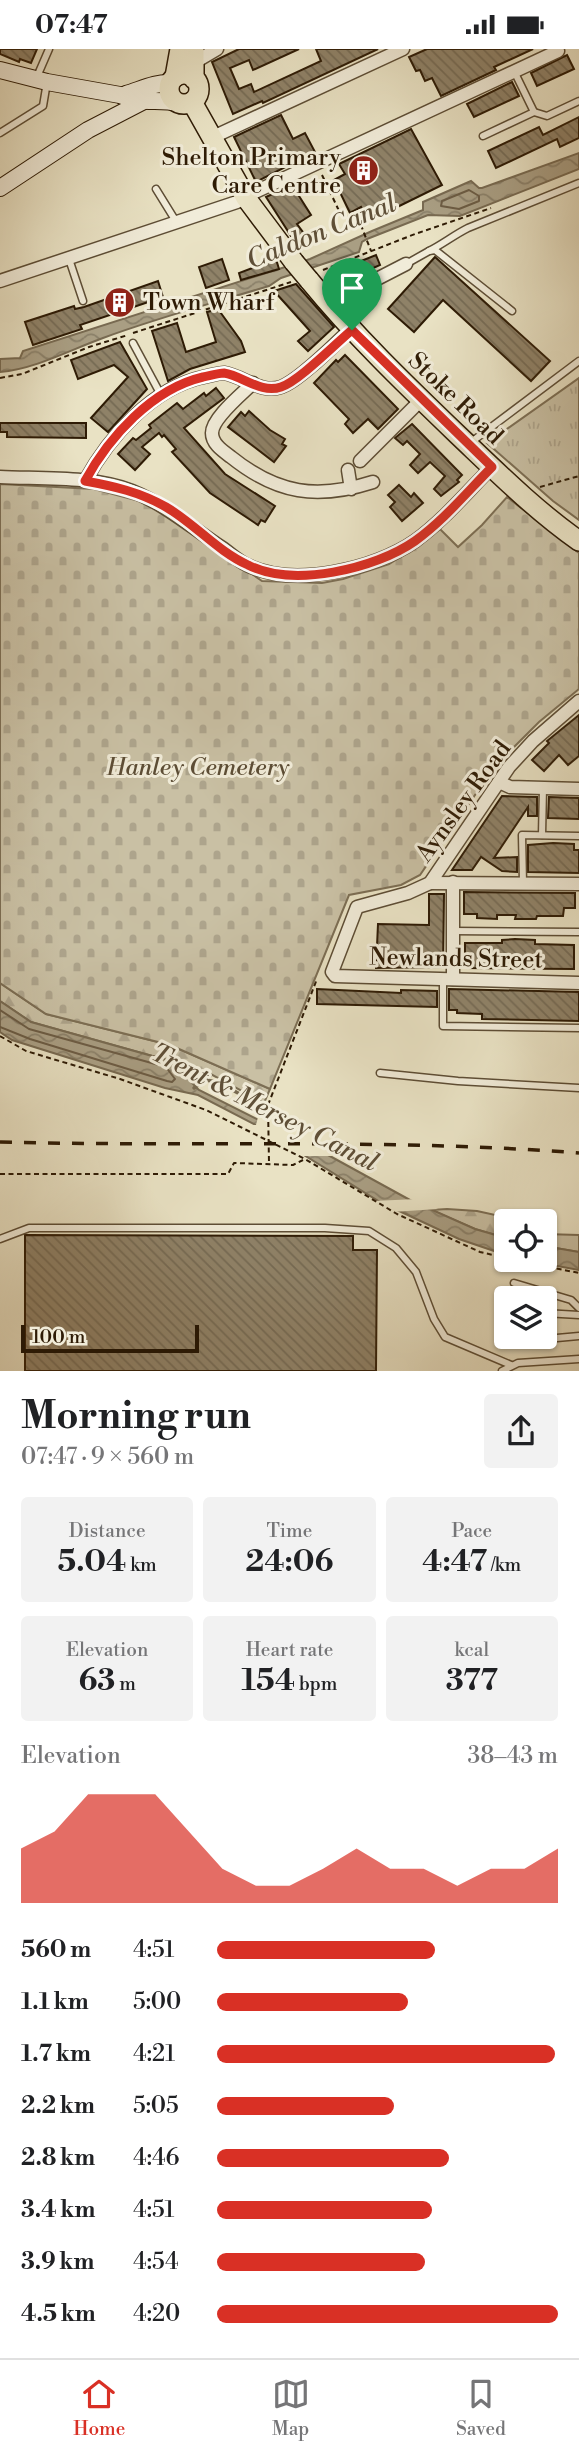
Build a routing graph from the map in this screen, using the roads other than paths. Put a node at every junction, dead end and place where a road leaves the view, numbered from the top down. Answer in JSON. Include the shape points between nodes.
{"nodes":[{"id":1,"x":49,"y":49,"type":"edge"},
{"id":2,"x":217,"y":49,"type":"edge"},
{"id":3,"x":403,"y":49,"type":"edge"},
{"id":4,"x":558,"y":51,"type":"dead end"},
{"id":5,"x":536,"y":54,"type":"edge"},
{"id":6,"x":185,"y":66,"type":"edge"},
{"id":7,"x":0,"y":70,"type":"edge"},
{"id":8,"x":514,"y":71,"type":"junction"},
{"id":9,"x":42,"y":81,"type":"junction"},
{"id":10,"x":96,"y":92,"type":"junction"},
{"id":11,"x":120,"y":95,"type":"junction"},
{"id":12,"x":144,"y":101,"type":"junction"},
{"id":13,"x":579,"y":101,"type":"edge"},
{"id":14,"x":185,"y":102,"type":"junction"},
{"id":15,"x":534,"y":112,"type":"junction"},
{"id":16,"x":88,"y":130,"type":"junction"},
{"id":17,"x":0,"y":133,"type":"edge"},
{"id":18,"x":483,"y":136,"type":"dead end"},
{"id":19,"x":214,"y":137,"type":"junction"},
{"id":20,"x":579,"y":183,"type":"edge"},
{"id":21,"x":0,"y":188,"type":"edge"},
{"id":22,"x":156,"y":189,"type":"dead end"},
{"id":23,"x":246,"y":198,"type":"junction"},
{"id":24,"x":177,"y":223,"type":"junction"},
{"id":25,"x":429,"y":251,"type":"junction"},
{"id":26,"x":69,"y":259,"type":"junction"},
{"id":27,"x":406,"y":264,"type":"joint"},
{"id":28,"x":0,"y":281,"type":"edge"},
{"id":29,"x":83,"y":301,"type":"dead end"},
{"id":30,"x":512,"y":311,"type":"dead end"},
{"id":31,"x":336,"y":313,"type":"junction"},
{"id":32,"x":352,"y":330,"type":"junction"},
{"id":33,"x":133,"y":343,"type":"dead end"},
{"id":34,"x":579,"y":361,"type":"edge"},
{"id":35,"x":253,"y":383,"type":"junction"},
{"id":36,"x":162,"y":396,"type":"junction"},
{"id":37,"x":421,"y":400,"type":"junction"},
{"id":38,"x":468,"y":445,"type":"junction"},
{"id":39,"x":360,"y":460,"type":"dead end"},
{"id":40,"x":492,"y":467,"type":"junction"},
{"id":41,"x":348,"y":470,"type":"dead end"},
{"id":42,"x":0,"y":477,"type":"edge"},
{"id":43,"x":85,"y":481,"type":"junction"},
{"id":44,"x":373,"y":482,"type":"dead end"},
{"id":45,"x":351,"y":489,"type":"junction"},
{"id":46,"x":579,"y":541,"type":"edge"},
{"id":47,"x":579,"y":701,"type":"edge"},
{"id":48,"x":579,"y":779,"type":"edge"},
{"id":49,"x":499,"y":782,"type":"junction"},
{"id":50,"x":543,"y":788,"type":"junction"},
{"id":51,"x":573,"y":789,"type":"edge"},
{"id":52,"x":542,"y":835,"type":"junction"},
{"id":53,"x":579,"y":836,"type":"edge"},
{"id":54,"x":453,"y":882,"type":"junction"},
{"id":55,"x":429,"y":883,"type":"junction"},
{"id":56,"x":523,"y":883,"type":"junction"},
{"id":57,"x":579,"y":884,"type":"edge"},
{"id":58,"x":453,"y":931,"type":"junction"},
{"id":59,"x":579,"y":932,"type":"edge"},
{"id":60,"x":332,"y":975,"type":"joint"},
{"id":61,"x":448,"y":979,"type":"junction"},
{"id":62,"x":579,"y":983,"type":"edge"},
{"id":63,"x":579,"y":1028,"type":"edge"},
{"id":64,"x":380,"y":1073,"type":"dead end"},
{"id":65,"x":579,"y":1088,"type":"edge"},
{"id":66,"x":0,"y":1239,"type":"edge"},
{"id":67,"x":514,"y":1283,"type":"dead end"},
{"id":68,"x":579,"y":1308,"type":"edge"},
{"id":69,"x":557,"y":1314,"type":"edge"},
{"id":70,"x":579,"y":1315,"type":"edge"},
{"id":71,"x":579,"y":1336,"type":"edge"},
{"id":72,"x":557,"y":1338,"type":"edge"},
{"id":73,"x":579,"y":1359,"type":"edge"},
{"id":74,"x":511,"y":1365,"type":"junction"},
{"id":75,"x":502,"y":1371,"type":"edge"}],
"edges":[{"from":1,"to":9,"type":"lane"},
{"from":2,"to":6,"type":"street"},
{"from":3,"to":19,"type":"street"},
{"from":4,"to":5,"type":"street"},
{"from":5,"to":8,"type":"street"},
{"from":6,"to":11,"type":"main road","via":[[162,83]]},
{"from":6,"to":14,"type":"main road","via":[[198,92]]},
{"from":6,"to":14,"type":"main road","name":"Stoke Road","via":[[169,94]]},
{"from":7,"to":9,"type":"main road"},
{"from":8,"to":15,"type":"lane"},
{"from":8,"to":23,"type":"street"},
{"from":9,"to":10,"type":"main road"},
{"from":9,"to":17,"type":"lane","via":[[43,106]]},
{"from":10,"to":11,"type":"main road"},
{"from":10,"to":16,"type":"main road","via":[[103,113]]},
{"from":11,"to":12,"type":"main road"},
{"from":12,"to":14,"type":"main road"},
{"from":12,"to":16,"type":"main road"},
{"from":13,"to":15,"type":"lane","via":[[547,116]]},
{"from":14,"to":19,"type":"main road","name":"Stoke Road"},
{"from":15,"to":18,"type":"lane"},
{"from":16,"to":21,"type":"main road"},
{"from":19,"to":23,"type":"main road","name":"Stoke Road"},
{"from":20,"to":25,"type":"lane","via":[[468,228]]},
{"from":22,"to":24,"type":"lane"},
{"from":23,"to":24,"type":"street"},
{"from":23,"to":31,"type":"main road","name":"Stoke Road","bridge":true},
{"from":24,"to":26,"type":"street"},
{"from":25,"to":27,"type":"lane"},
{"from":25,"to":30,"type":"lane","via":[[441,254]]},
{"from":26,"to":28,"type":"street"},
{"from":26,"to":29,"type":"lane"},
{"from":27,"to":31,"type":"street","via":[[373,281]]},
{"from":31,"to":32,"type":"main road","name":"Stoke Road"},
{"from":32,"to":35,"type":"street","via":[[280,387],[265,389]]},
{"from":32,"to":37,"type":"main road","name":"Stoke Road"},
{"from":33,"to":36,"type":"lane"},
{"from":34,"to":38,"type":"lane"},
{"from":35,"to":36,"type":"street","via":[[223,373],[189,380]]},
{"from":35,"to":45,"type":"street","via":[[213,426],[216,444],[245,469],[281,487]]},
{"from":36,"to":43,"type":"street","via":[[118,434]]},
{"from":37,"to":38,"type":"main road","name":"Stoke Road"},
{"from":37,"to":39,"type":"street"},
{"from":38,"to":40,"type":"main road","name":"Stoke Road"},
{"from":40,"to":43,"type":"street","via":[[414,542],[375,561],[316,575],[248,566],[166,507],[129,490]]},
{"from":40,"to":46,"type":"main road","name":"Stoke Road"},
{"from":41,"to":45,"type":"street"},
{"from":42,"to":43,"type":"street"},
{"from":44,"to":45,"type":"street"},
{"from":47,"to":49,"type":"street","name":"Aynsley Road","via":[[533,741]]},
{"from":48,"to":51,"type":"lane"},
{"from":49,"to":50,"type":"street"},
{"from":49,"to":55,"type":"street","name":"Aynsley Road"},
{"from":50,"to":51,"type":"street"},
{"from":50,"to":52,"type":"lane"},
{"from":52,"to":53,"type":"lane"},
{"from":52,"to":56,"type":"lane","via":[[522,835]]},
{"from":54,"to":55,"type":"street"},
{"from":54,"to":56,"type":"street"},
{"from":54,"to":58,"type":"street"},
{"from":55,"to":60,"type":"street","name":"Aynsley Road","via":[[357,907]]},
{"from":56,"to":57,"type":"street"},
{"from":58,"to":59,"type":"lane"},
{"from":58,"to":61,"type":"street"},
{"from":60,"to":61,"type":"street","name":"Newlands Street"},
{"from":61,"to":62,"type":"street","name":"Newlands Street"},
{"from":61,"to":63,"type":"lane","via":[[443,1026]]},
{"from":64,"to":65,"type":"lane"},
{"from":66,"to":74,"type":"lane","via":[[29,1228],[369,1231],[396,1248],[416,1272],[445,1337]]},
{"from":67,"to":68,"type":"lane","via":[[571,1300]]},
{"from":69,"to":70,"type":"lane"},
{"from":71,"to":72,"type":"lane"},
{"from":73,"to":74,"type":"lane"},
{"from":74,"to":75,"type":"lane"}]}
